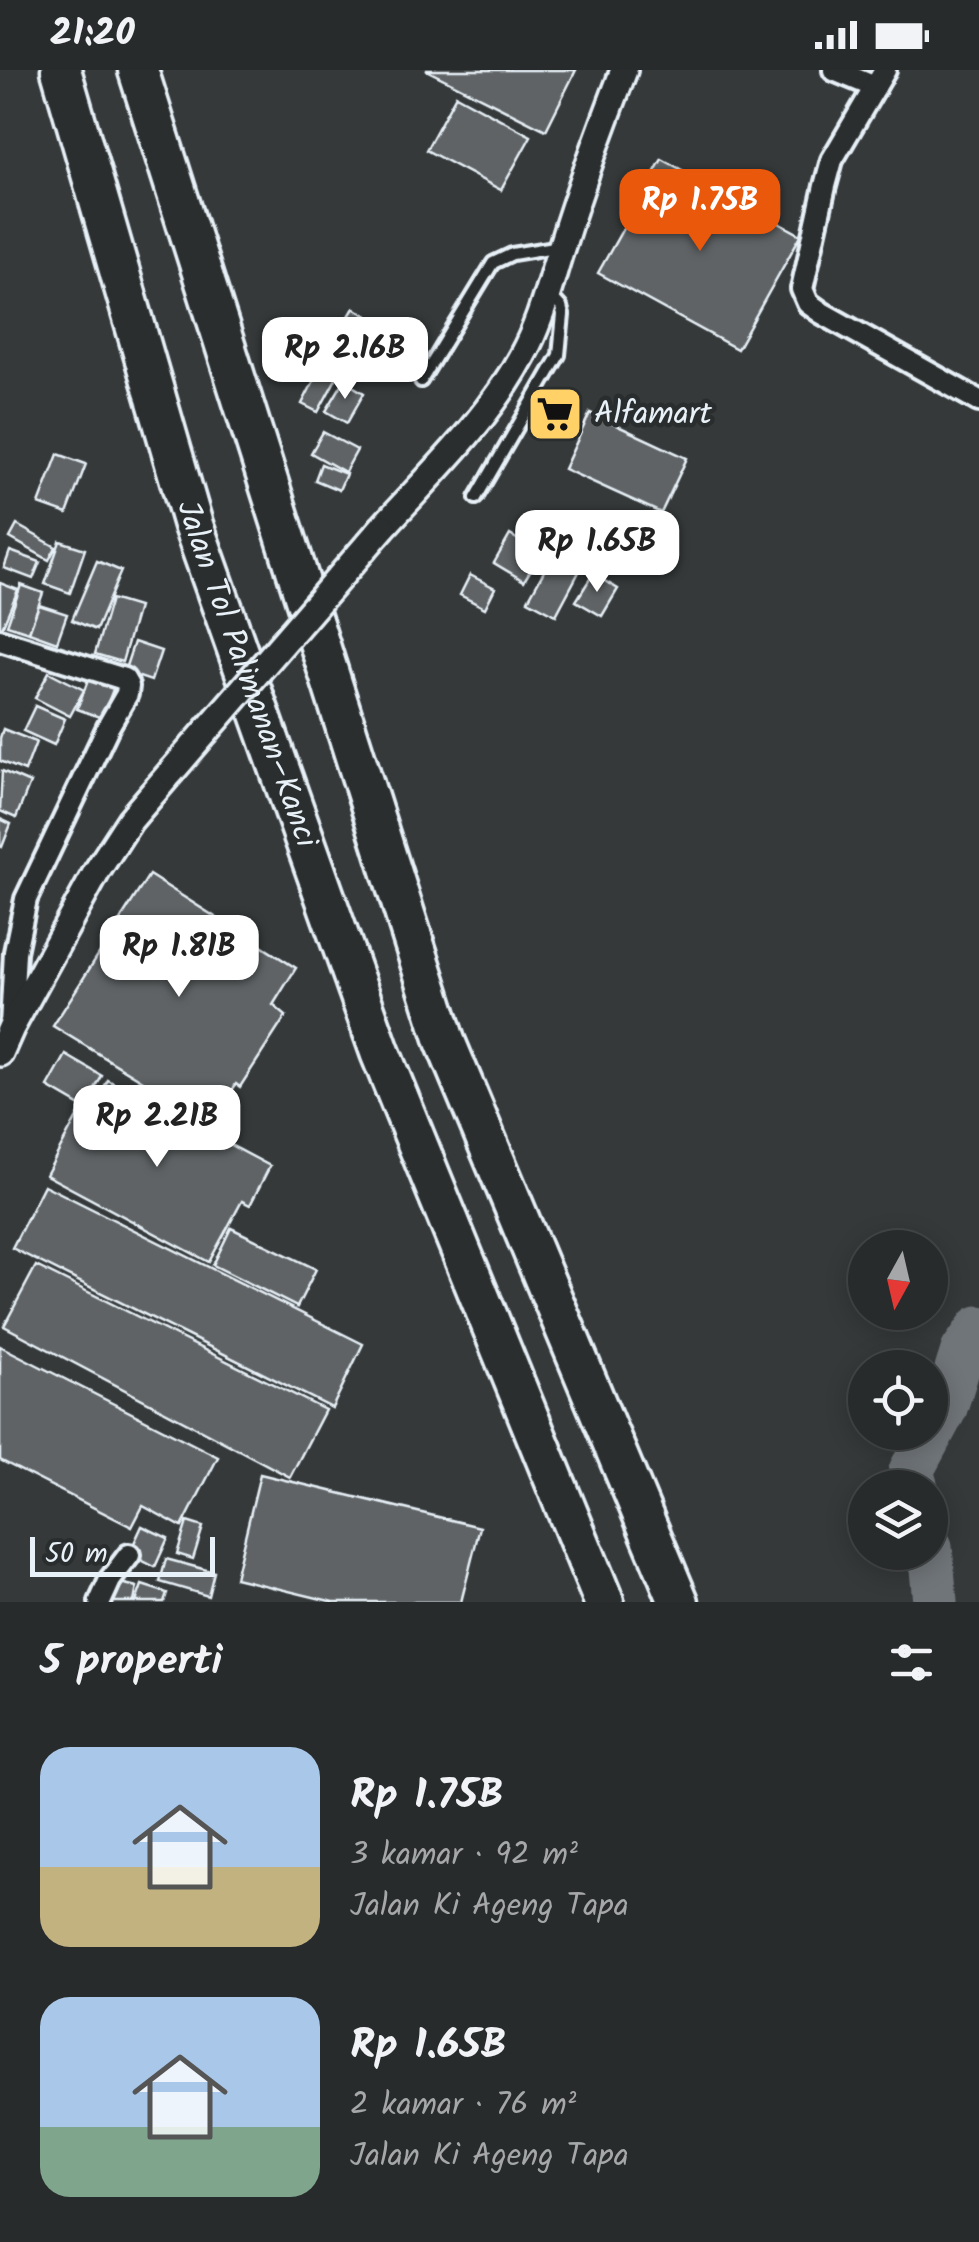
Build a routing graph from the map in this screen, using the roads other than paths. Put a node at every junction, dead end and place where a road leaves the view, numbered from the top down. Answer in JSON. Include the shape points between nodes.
{"nodes":[{"id":1,"x":61,"y":70,"type":"edge"},
{"id":2,"x":138,"y":70,"type":"edge"},
{"id":3,"x":624,"y":70,"type":"edge"},
{"id":4,"x":834,"y":70,"type":"edge"},
{"id":5,"x":880,"y":79,"type":"edge"},
{"id":6,"x":562,"y":246,"type":"junction"},
{"id":7,"x":549,"y":294,"type":"junction"},
{"id":8,"x":421,"y":381,"type":"dead end"},
{"id":9,"x":979,"y":401,"type":"edge"},
{"id":10,"x":476,"y":498,"type":"dead end"},
{"id":11,"x":0,"y":640,"type":"edge"},
{"id":12,"x":11,"y":1028,"type":"junction"},
{"id":13,"x":0,"y":1054,"type":"edge"},
{"id":14,"x":129,"y":1555,"type":"dead end"},
{"id":15,"x":100,"y":1602,"type":"edge"},
{"id":16,"x":604,"y":1602,"type":"edge"},
{"id":17,"x":679,"y":1602,"type":"edge"}],
"edges":[{"from":1,"to":16,"type":"highway","name":"Jalan Tol Palimanan–Kanci","via":[[193,525],[380,1052]]},
{"from":2,"to":17,"type":"highway","via":[[445,1041]]},
{"from":3,"to":6,"type":"street"},
{"from":4,"to":5,"type":"street"},
{"from":5,"to":9,"type":"street","via":[[832,160],[803,296]]},
{"from":6,"to":7,"type":"street"},
{"from":6,"to":8,"type":"lane","via":[[492,263]]},
{"from":7,"to":10,"type":"lane","via":[[563,315],[558,355]]},
{"from":7,"to":12,"type":"street","bridge":true,"via":[[520,361],[456,448],[130,820]]},
{"from":11,"to":12,"type":"street","via":[[124,679],[128,686],[26,898]]},
{"from":12,"to":13,"type":"street"},
{"from":14,"to":15,"type":"street"}]}
